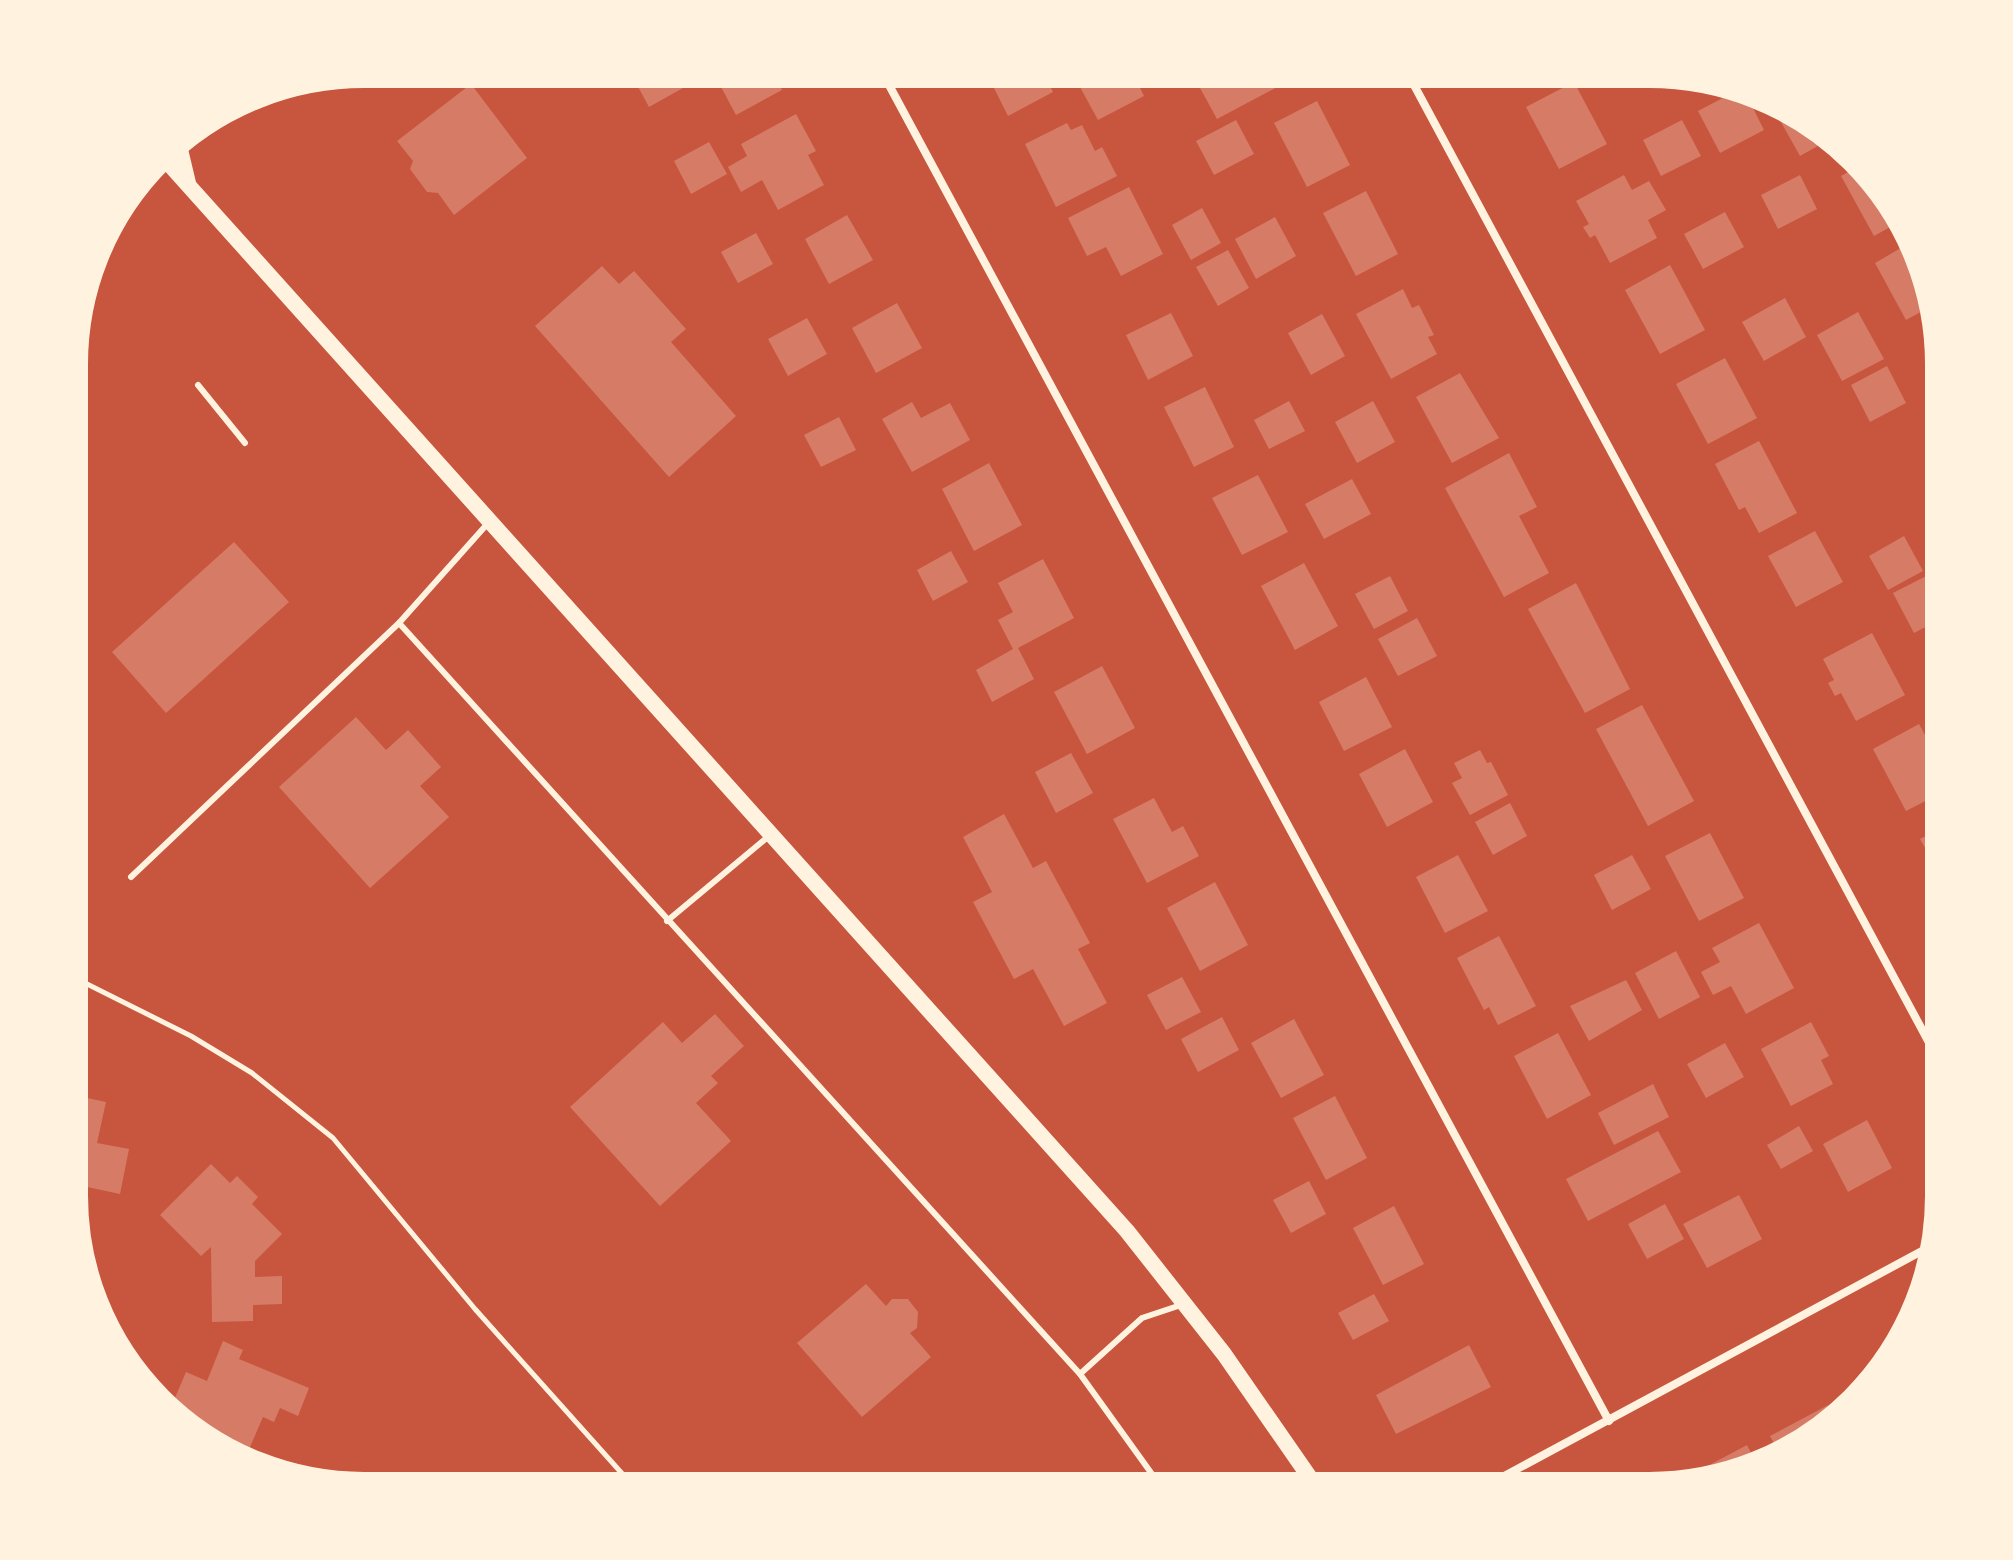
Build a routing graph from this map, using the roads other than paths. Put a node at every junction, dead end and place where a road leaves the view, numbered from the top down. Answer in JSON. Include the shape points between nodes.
{"nodes":[{"id":1,"x":890,"y":87,"type":"edge"},
{"id":2,"x":1415,"y":87,"type":"edge"},
{"id":3,"x":181,"y":155,"type":"edge"},
{"id":4,"x":171,"y":165,"type":"edge"},
{"id":5,"x":188,"y":185,"type":"junction"},
{"id":6,"x":198,"y":385,"type":"dead end"},
{"id":7,"x":245,"y":443,"type":"dead end"},
{"id":8,"x":489,"y":522,"type":"junction"},
{"id":9,"x":399,"y":623,"type":"junction"},
{"id":10,"x":771,"y":834,"type":"junction"},
{"id":11,"x":131,"y":877,"type":"dead end"},
{"id":12,"x":667,"y":921,"type":"junction"},
{"id":13,"x":1926,"y":1037,"type":"edge"},
{"id":14,"x":1921,"y":1251,"type":"edge"},
{"id":15,"x":1184,"y":1304,"type":"junction"},
{"id":16,"x":1080,"y":1374,"type":"junction"},
{"id":17,"x":1609,"y":1421,"type":"junction"},
{"id":18,"x":1152,"y":1474,"type":"edge"},
{"id":19,"x":1307,"y":1474,"type":"edge"},
{"id":20,"x":1509,"y":1474,"type":"edge"}],
"edges":[{"from":1,"to":17,"type":"street"},
{"from":2,"to":13,"type":"street"},
{"from":3,"to":5,"type":"main road"},
{"from":4,"to":5,"type":"main road"},
{"from":5,"to":8,"type":"main road"},
{"from":6,"to":7,"type":"lane"},
{"from":8,"to":9,"type":"lane"},
{"from":8,"to":10,"type":"main road"},
{"from":9,"to":11,"type":"lane"},
{"from":9,"to":12,"type":"lane"},
{"from":10,"to":12,"type":"lane"},
{"from":10,"to":15,"type":"main road","via":[[1127,1231]]},
{"from":12,"to":16,"type":"lane"},
{"from":14,"to":17,"type":"street"},
{"from":15,"to":16,"type":"lane","via":[[1142,1318]]},
{"from":15,"to":19,"type":"main road"},
{"from":16,"to":18,"type":"lane"},
{"from":17,"to":20,"type":"street"}]}
